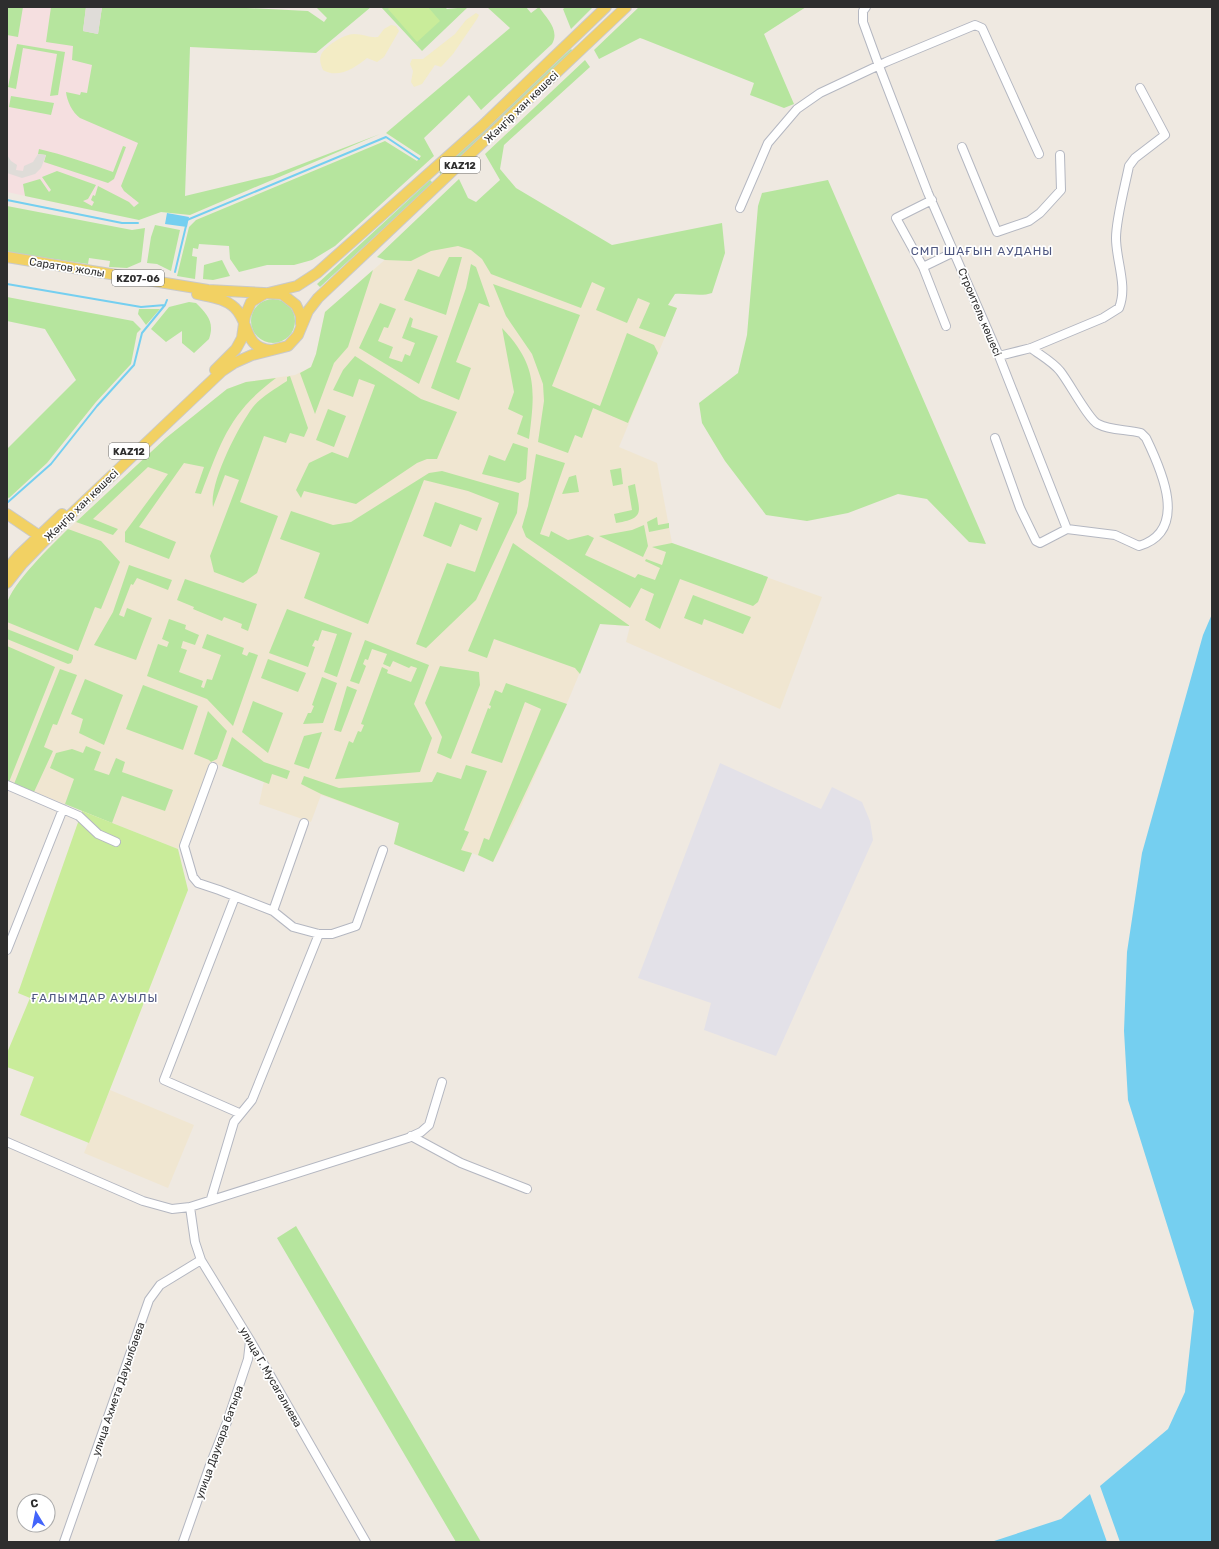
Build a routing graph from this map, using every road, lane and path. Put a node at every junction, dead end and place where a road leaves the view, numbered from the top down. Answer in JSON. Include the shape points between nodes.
{"nodes":[{"id":1,"x":606,"y":7,"type":"edge"},
{"id":2,"x":626,"y":7,"type":"edge"},
{"id":3,"x":866,"y":7,"type":"edge"},
{"id":4,"x":879,"y":66,"type":"junction"},
{"id":5,"x":1140,"y":88,"type":"dead end"},
{"id":6,"x":962,"y":147,"type":"dead end"},
{"id":7,"x":1040,"y":154,"type":"dead end"},
{"id":8,"x":1060,"y":155,"type":"dead end"},
{"id":9,"x":932,"y":200,"type":"junction"},
{"id":10,"x":740,"y":208,"type":"dead end"},
{"id":11,"x":954,"y":252,"type":"junction"},
{"id":12,"x":7,"y":257,"type":"edge"},
{"id":13,"x":7,"y":264,"type":"edge"},
{"id":14,"x":923,"y":267,"type":"junction"},
{"id":15,"x":270,"y":293,"type":"junction"},
{"id":16,"x":946,"y":326,"type":"dead end"},
{"id":17,"x":245,"y":327,"type":"junction"},
{"id":18,"x":301,"y":328,"type":"junction"},
{"id":19,"x":1030,"y":348,"type":"junction"},
{"id":20,"x":275,"y":350,"type":"junction"},
{"id":21,"x":999,"y":356,"type":"junction"},
{"id":22,"x":995,"y":438,"type":"dead end"},
{"id":23,"x":7,"y":514,"type":"edge"},
{"id":24,"x":1067,"y":529,"type":"junction"},
{"id":25,"x":42,"y":538,"type":"junction"},
{"id":26,"x":7,"y":569,"type":"edge"},
{"id":27,"x":7,"y":583,"type":"edge"},
{"id":28,"x":213,"y":767,"type":"dead end"},
{"id":29,"x":7,"y":786,"type":"edge"},
{"id":30,"x":62,"y":809,"type":"junction"},
{"id":31,"x":304,"y":823,"type":"dead end"},
{"id":32,"x":116,"y":842,"type":"dead end"},
{"id":33,"x":383,"y":850,"type":"dead end"},
{"id":34,"x":235,"y":896,"type":"junction"},
{"id":35,"x":273,"y":911,"type":"junction"},
{"id":36,"x":319,"y":934,"type":"junction"},
{"id":37,"x":7,"y":950,"type":"edge"},
{"id":38,"x":442,"y":1082,"type":"dead end"},
{"id":39,"x":239,"y":1113,"type":"junction"},
{"id":40,"x":411,"y":1136,"type":"junction"},
{"id":41,"x":7,"y":1142,"type":"edge"},
{"id":42,"x":527,"y":1189,"type":"dead end"},
{"id":43,"x":211,"y":1199,"type":"junction"},
{"id":44,"x":190,"y":1207,"type":"junction"},
{"id":45,"x":201,"y":1260,"type":"junction"},
{"id":46,"x":250,"y":1340,"type":"junction"},
{"id":47,"x":64,"y":1542,"type":"edge"},
{"id":48,"x":183,"y":1542,"type":"edge"},
{"id":49,"x":366,"y":1542,"type":"edge"}],
"edges":[{"from":1,"to":15,"type":"main road","name":"Жәңгір хан көшесі","number":"KAZ12","via":[[476,131],[317,274],[297,286]]},
{"from":2,"to":18,"type":"main road","name":"Жәңгір хан көшесі","number":"KAZ12","via":[[322,294],[308,311]]},
{"from":3,"to":4,"type":"street","name":"Строитель көшесі","via":[[863,11],[863,22]]},
{"from":4,"to":7,"type":"street","via":[[979,25]]},
{"from":4,"to":9,"type":"street","name":"Строитель көшесі"},
{"from":4,"to":10,"type":"street","via":[[820,93],[797,109],[768,143]]},
{"from":5,"to":19,"type":"street","via":[[1164,135],[1135,158],[1129,166],[1116,237],[1123,292],[1119,308],[1107,316]]},
{"from":6,"to":8,"type":"street","via":[[997,232],[1029,221],[1061,190]]},
{"from":9,"to":11,"type":"street","name":"Строитель көшесі"},
{"from":9,"to":14,"type":"street","via":[[896,218]]},
{"from":11,"to":14,"type":"street"},
{"from":11,"to":21,"type":"street","name":"Строитель көшесі"},
{"from":12,"to":15,"type":"main road","name":"Саратов жолы","number":"KZ07-06","via":[[200,288],[239,293]]},
{"from":13,"to":17,"type":"main road","name":"Саратов жолы","number":"KZ07-06","via":[[217,298],[235,308]]},
{"from":14,"to":16,"type":"street"},
{"from":15,"to":17,"type":"main road","name":"Жәңгір хан көшесі","number":"KAZ12","via":[[260,296],[248,307]]},
{"from":15,"to":18,"type":"main road","via":[[282,294],[296,305],[301,316]]},
{"from":17,"to":20,"type":"main road","via":[[255,344],[261,348]]},
{"from":17,"to":25,"type":"main road","name":"Жәңгір хан көшесі","number":"KAZ12","via":[[239,344],[224,361]]},
{"from":18,"to":20,"type":"main road","name":"Жәңгір хан көшесі","number":"KAZ12","via":[[288,346]]},
{"from":19,"to":21,"type":"street"},
{"from":19,"to":24,"type":"street","via":[[1059,369],[1097,424],[1140,433],[1146,438],[1167,494],[1168,516],[1164,528],[1157,538],[1147,544],[1139,546],[1115,534]]},
{"from":20,"to":25,"type":"main road","name":"Жәңгір хан көшесі","number":"KAZ12","via":[[252,355],[222,371]]},
{"from":21,"to":24,"type":"street","name":"Строитель көшесі"},
{"from":22,"to":24,"type":"street","via":[[1020,508],[1036,541],[1044,543]]},
{"from":23,"to":25,"type":"main road"},
{"from":25,"to":26,"type":"main road","name":"Жәңгір хан көшесі","number":"KAZ12"},
{"from":25,"to":27,"type":"main road","name":"Жәңгір хан көшесі","number":"KAZ12"},
{"from":28,"to":34,"type":"street","via":[[184,846],[193,877],[198,883]]},
{"from":29,"to":30,"type":"street"},
{"from":30,"to":32,"type":"street","via":[[79,816],[98,834]]},
{"from":30,"to":37,"type":"street"},
{"from":31,"to":35,"type":"street"},
{"from":33,"to":36,"type":"street","via":[[356,926],[332,934]]},
{"from":34,"to":35,"type":"street"},
{"from":34,"to":39,"type":"street","via":[[164,1080]]},
{"from":35,"to":36,"type":"street","via":[[293,927]]},
{"from":36,"to":39,"type":"street","via":[[252,1100]]},
{"from":38,"to":40,"type":"street","via":[[429,1124],[421,1132]]},
{"from":39,"to":43,"type":"street"},
{"from":40,"to":42,"type":"street","via":[[461,1163]]},
{"from":40,"to":43,"type":"street"},
{"from":41,"to":44,"type":"street","via":[[144,1201],[172,1209]]},
{"from":43,"to":44,"type":"street"},
{"from":44,"to":45,"type":"street","name":"улица Г. Мусагалиева","via":[[195,1242]]},
{"from":45,"to":46,"type":"street","name":"улица Г. Мусагалиева"},
{"from":45,"to":47,"type":"street","name":"улица Ахмета Дауылбаева","via":[[160,1285],[149,1300]]},
{"from":46,"to":48,"type":"street","name":"улица Даукара батыра","via":[[248,1359]]},
{"from":46,"to":49,"type":"street","name":"улица Г. Мусагалиева"}]}
